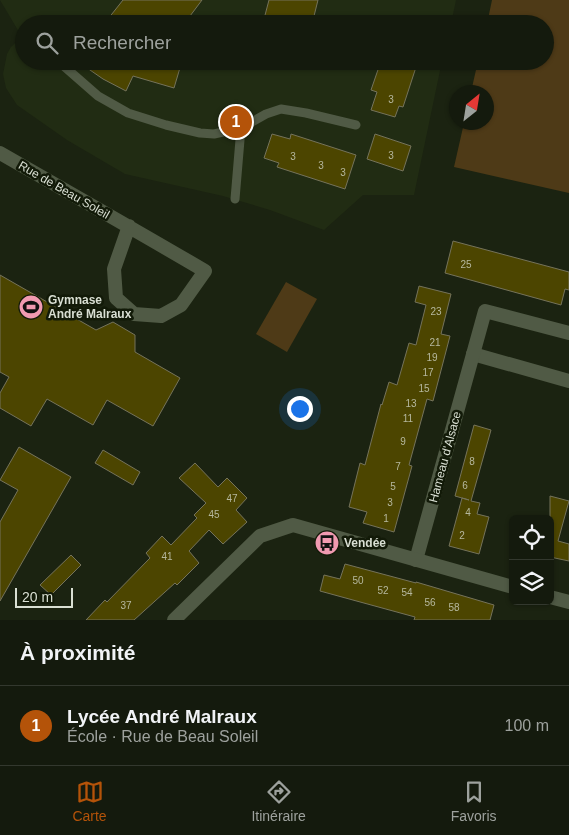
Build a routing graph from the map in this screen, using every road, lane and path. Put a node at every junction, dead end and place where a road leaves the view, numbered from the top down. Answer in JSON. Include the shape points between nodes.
{"nodes":[{"id":1,"x":68,"y":70,"type":"edge"},
{"id":2,"x":356,"y":125,"type":"dead end"},
{"id":3,"x":241,"y":128,"type":"junction"},
{"id":4,"x":0,"y":152,"type":"edge"},
{"id":5,"x":235,"y":199,"type":"dead end"},
{"id":6,"x":129,"y":226,"type":"junction"},
{"id":7,"x":569,"y":333,"type":"edge"},
{"id":8,"x":473,"y":354,"type":"junction"},
{"id":9,"x":569,"y":380,"type":"edge"},
{"id":10,"x":416,"y":560,"type":"junction"},
{"id":11,"x":509,"y":586,"type":"edge"},
{"id":12,"x":554,"y":598,"type":"edge"},
{"id":13,"x":569,"y":602,"type":"edge"},
{"id":14,"x":174,"y":620,"type":"edge"}],
"edges":[{"from":1,"to":3,"type":"lane","via":[[98,96],[144,119],[200,133],[214,134]]},
{"from":2,"to":3,"type":"lane","via":[[281,108]]},
{"from":3,"to":5,"type":"lane"},
{"from":4,"to":6,"type":"street","name":"Rue de Beau Soleil"},
{"from":6,"to":6,"type":"street","name":"Rue de Beau Soleil","via":[[205,270],[181,306],[161,316],[134,314],[116,298],[114,269]]},
{"from":7,"to":8,"type":"street","name":"Hameau d'Alsace","via":[[485,311]]},
{"from":8,"to":9,"type":"street"},
{"from":8,"to":10,"type":"street","name":"Hameau d'Alsace"},
{"from":10,"to":11,"type":"street"},
{"from":10,"to":14,"type":"street","via":[[293,526],[280,529],[260,536]]},
{"from":12,"to":13,"type":"street"}]}
